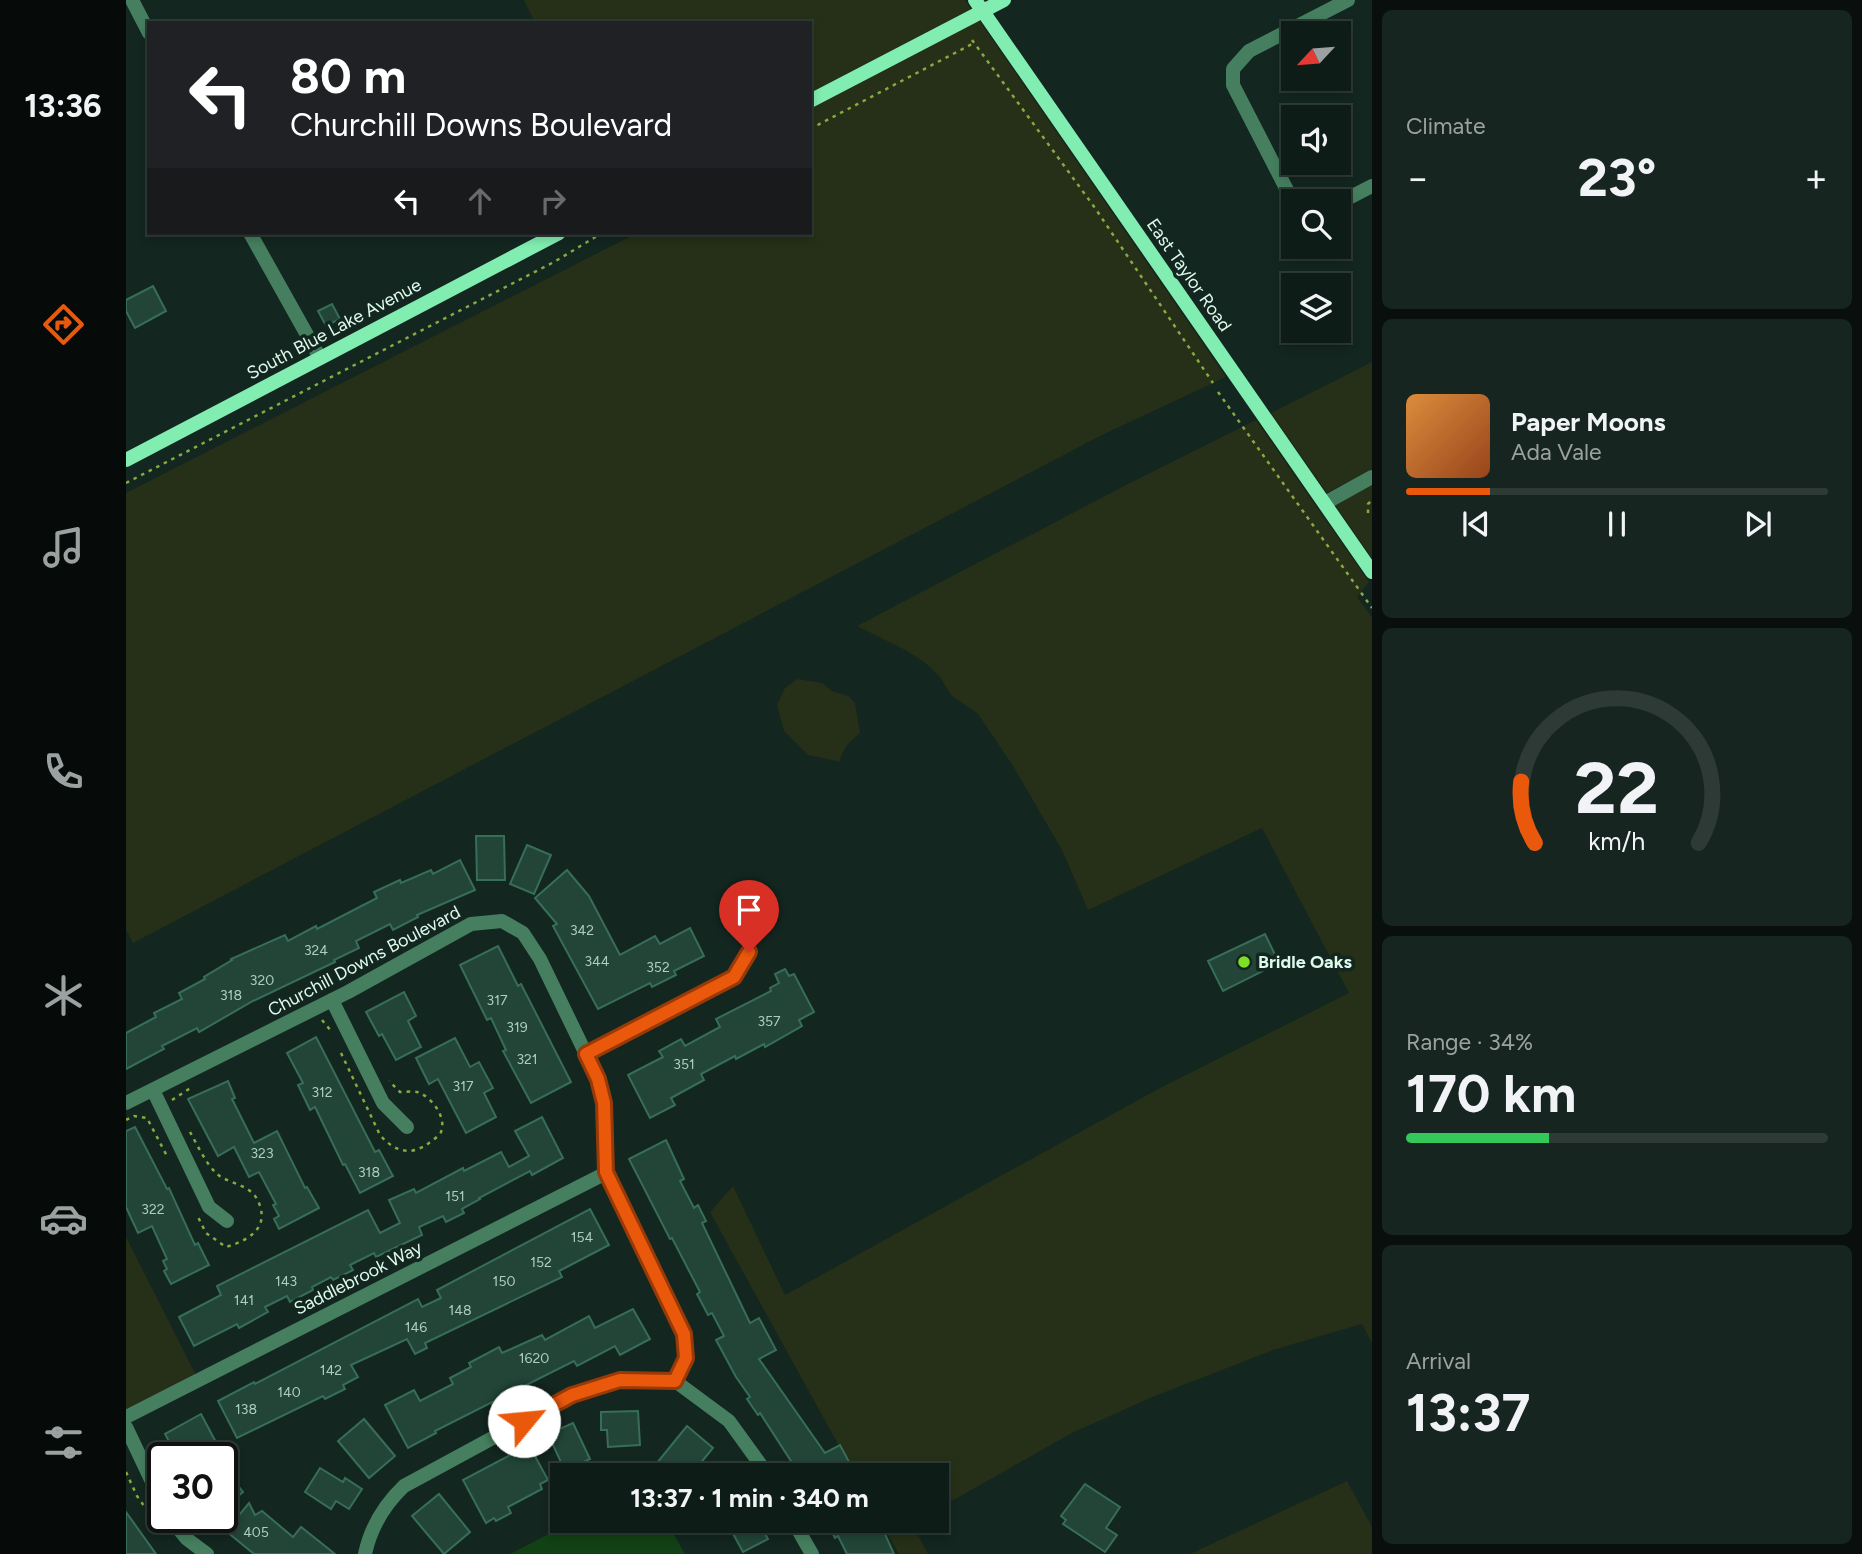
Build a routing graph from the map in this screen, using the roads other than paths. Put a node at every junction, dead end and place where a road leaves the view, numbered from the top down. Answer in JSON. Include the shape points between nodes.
{"nodes":[{"id":1,"x":133,"y":0,"type":"edge"},
{"id":2,"x":1004,"y":0,"type":"edge"},
{"id":3,"x":1348,"y":0,"type":"edge"},
{"id":4,"x":978,"y":5,"type":"edge"},
{"id":5,"x":147,"y":29,"type":"edge"},
{"id":6,"x":812,"y":100,"type":"edge"},
{"id":7,"x":1372,"y":186,"type":"edge"},
{"id":8,"x":1286,"y":189,"type":"edge"},
{"id":9,"x":1351,"y":197,"type":"edge"},
{"id":10,"x":251,"y":235,"type":"edge"},
{"id":11,"x":555,"y":235,"type":"edge"},
{"id":12,"x":320,"y":358,"type":"junction"},
{"id":13,"x":126,"y":460,"type":"edge"},
{"id":14,"x":1372,"y":477,"type":"edge"},
{"id":15,"x":1325,"y":503,"type":"junction"},
{"id":16,"x":1372,"y":572,"type":"edge"},
{"id":17,"x":749,"y":952,"type":"dead end"},
{"id":18,"x":332,"y":1000,"type":"junction"},
{"id":19,"x":586,"y":1054,"type":"junction"},
{"id":20,"x":153,"y":1090,"type":"junction"},
{"id":21,"x":126,"y":1103,"type":"edge"},
{"id":22,"x":407,"y":1127,"type":"dead end"},
{"id":23,"x":606,"y":1172,"type":"junction"},
{"id":24,"x":227,"y":1221,"type":"dead end"},
{"id":25,"x":675,"y":1381,"type":"junction"},
{"id":26,"x":126,"y":1417,"type":"edge"},
{"id":27,"x":126,"y":1427,"type":"edge"},
{"id":28,"x":759,"y":1463,"type":"edge"},
{"id":29,"x":147,"y":1471,"type":"edge"},
{"id":30,"x":182,"y":1533,"type":"edge"},
{"id":31,"x":800,"y":1533,"type":"edge"},
{"id":32,"x":208,"y":1554,"type":"edge"},
{"id":33,"x":365,"y":1554,"type":"edge"},
{"id":34,"x":812,"y":1554,"type":"edge"}],
"edges":[{"from":1,"to":5,"type":"street"},
{"from":2,"to":4,"type":"main road"},
{"from":3,"to":8,"type":"street","via":[[1249,51],[1233,69],[1233,85]]},
{"from":4,"to":6,"type":"main road"},
{"from":4,"to":15,"type":"main road","name":"East Taylor Road"},
{"from":7,"to":9,"type":"street"},
{"from":10,"to":12,"type":"street"},
{"from":11,"to":12,"type":"main road","name":"South Blue Lake Avenue"},
{"from":12,"to":13,"type":"main road","name":"South Blue Lake Avenue"},
{"from":14,"to":15,"type":"street"},
{"from":15,"to":16,"type":"main road","name":"East Taylor Road"},
{"from":17,"to":19,"type":"street","via":[[734,977]]},
{"from":18,"to":19,"type":"street","name":"Churchill Downs Boulevard","via":[[471,924],[502,921],[523,933]]},
{"from":18,"to":20,"type":"street","name":"Churchill Downs Boulevard"},
{"from":18,"to":22,"type":"street","via":[[383,1103]]},
{"from":19,"to":23,"type":"street","name":"Churchill Downs Boulevard","via":[[604,1103]]},
{"from":20,"to":21,"type":"street","name":"Churchill Downs Boulevard"},
{"from":20,"to":24,"type":"street","via":[[209,1207]]},
{"from":23,"to":25,"type":"street","name":"Churchill Downs Boulevard","via":[[684,1334],[686,1358]]},
{"from":23,"to":26,"type":"street","name":"Saddlebrook Way"},
{"from":25,"to":28,"type":"street","via":[[729,1420]]},
{"from":25,"to":33,"type":"street","via":[[620,1380],[572,1395],[404,1486],[386,1503]]},
{"from":27,"to":29,"type":"street"},
{"from":30,"to":32,"type":"street"},
{"from":31,"to":34,"type":"street"}]}
